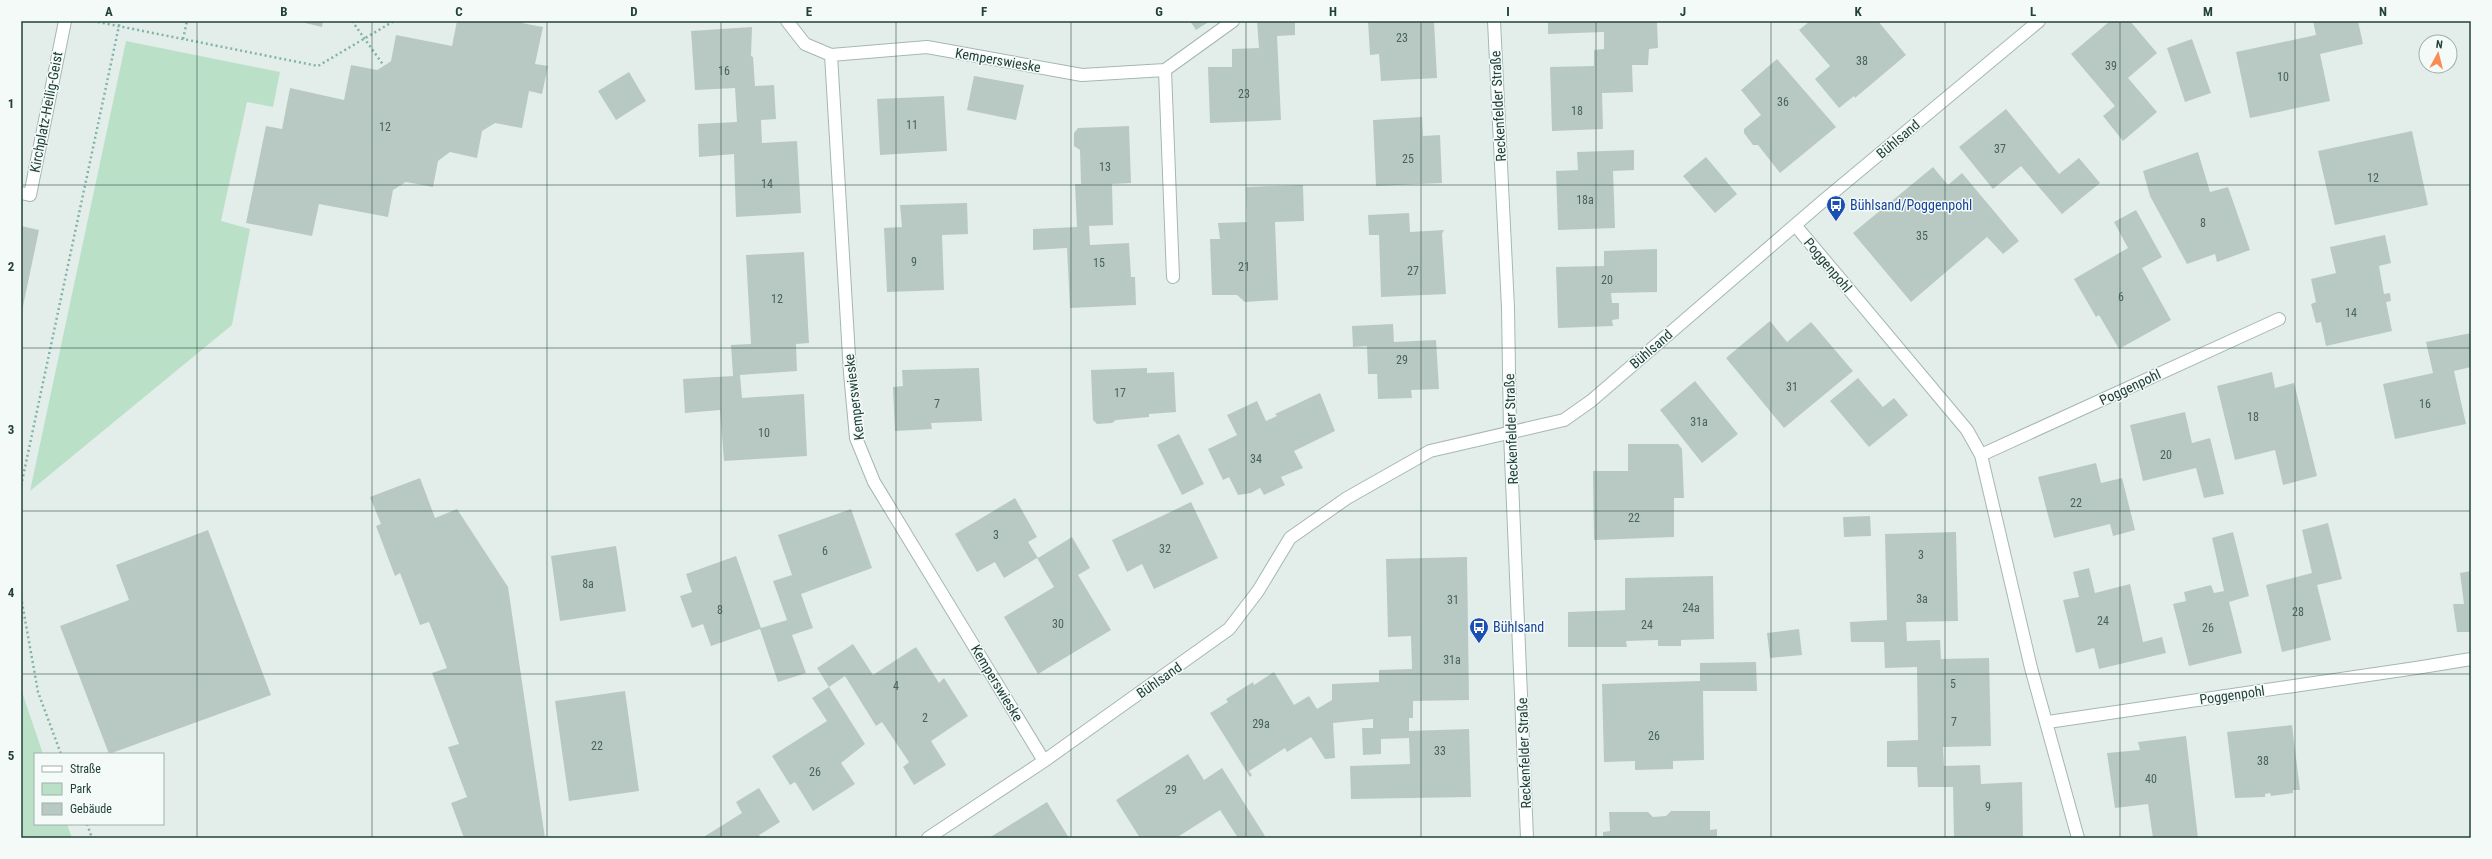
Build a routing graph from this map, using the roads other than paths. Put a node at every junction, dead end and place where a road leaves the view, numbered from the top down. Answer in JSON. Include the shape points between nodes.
{"nodes":[{"id":1,"x":65,"y":21,"type":"edge"},
{"id":2,"x":787,"y":21,"type":"edge"},
{"id":3,"x":1233,"y":21,"type":"edge"},
{"id":4,"x":1494,"y":21,"type":"edge"},
{"id":5,"x":2039,"y":21,"type":"edge"},
{"id":6,"x":831,"y":55,"type":"junction"},
{"id":7,"x":1165,"y":70,"type":"junction"},
{"id":8,"x":21,"y":193,"type":"edge"},
{"id":9,"x":1795,"y":225,"type":"junction"},
{"id":10,"x":1173,"y":277,"type":"dead end"},
{"id":11,"x":2279,"y":319,"type":"dead end"},
{"id":12,"x":1510,"y":433,"type":"junction"},
{"id":13,"x":1981,"y":455,"type":"junction"},
{"id":14,"x":2471,"y":659,"type":"edge"},
{"id":15,"x":2048,"y":722,"type":"junction"},
{"id":16,"x":1044,"y":761,"type":"junction"},
{"id":17,"x":928,"y":838,"type":"edge"},
{"id":18,"x":1527,"y":838,"type":"edge"},
{"id":19,"x":2078,"y":838,"type":"edge"}],
"edges":[{"from":1,"to":8,"type":"street","name":"Kirchplatz-Heilig-Geist","via":[[30,195]]},
{"from":2,"to":6,"type":"street","name":"Kemperswieske","via":[[805,44]]},
{"from":3,"to":7,"type":"street"},
{"from":4,"to":12,"type":"street","name":"Reckenfelder Straße","via":[[1508,308]]},
{"from":5,"to":9,"type":"street","name":"Bühlsand"},
{"from":6,"to":7,"type":"street","name":"Kemperswieske","via":[[927,47],[1082,75]]},
{"from":6,"to":16,"type":"street","name":"Kemperswieske","via":[[856,438],[874,482]]},
{"from":7,"to":10,"type":"street"},
{"from":9,"to":12,"type":"street","name":"Bühlsand","via":[[1591,401],[1564,420]]},
{"from":9,"to":13,"type":"street","name":"Poggenpohl","via":[[1967,430]]},
{"from":11,"to":13,"type":"street","name":"Poggenpohl"},
{"from":12,"to":16,"type":"street","name":"Bühlsand","via":[[1430,451],[1347,498],[1290,538],[1258,591],[1229,629]]},
{"from":12,"to":18,"type":"street","name":"Reckenfelder Straße"},
{"from":13,"to":15,"type":"street","name":"Poggenpohl","via":[[2031,668]]},
{"from":14,"to":15,"type":"street","name":"Poggenpohl"},
{"from":15,"to":19,"type":"street","name":"Poggenpohl"},
{"from":16,"to":17,"type":"street","name":"Bühlsand"}]}
